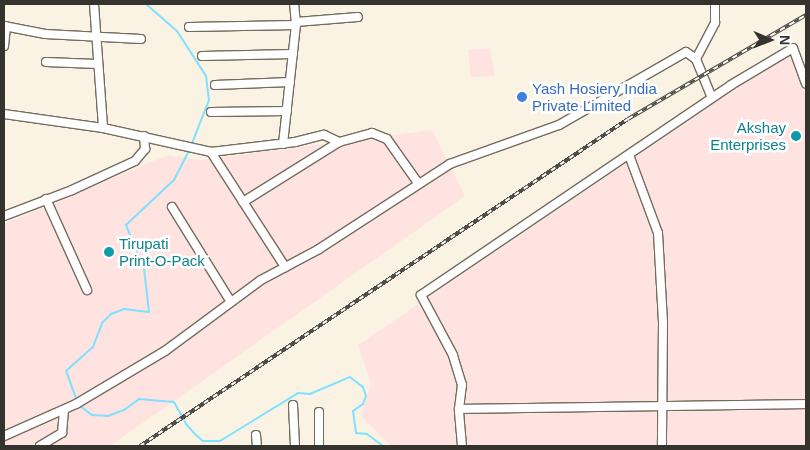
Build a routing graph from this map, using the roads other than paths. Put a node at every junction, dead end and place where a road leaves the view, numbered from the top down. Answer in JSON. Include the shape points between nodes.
{"nodes":[{"id":1,"x":94,"y":4,"type":"edge"},
{"id":2,"x":294,"y":4,"type":"edge"},
{"id":3,"x":715,"y":4,"type":"edge"},
{"id":4,"x":358,"y":17,"type":"dead end"},
{"id":5,"x":296,"y":24,"type":"junction"},
{"id":6,"x":5,"y":26,"type":"edge"},
{"id":7,"x":189,"y":27,"type":"dead end"},
{"id":8,"x":95,"y":36,"type":"junction"},
{"id":9,"x":142,"y":39,"type":"dead end"},
{"id":10,"x":4,"y":46,"type":"edge"},
{"id":11,"x":293,"y":54,"type":"junction"},
{"id":12,"x":202,"y":56,"type":"dead end"},
{"id":13,"x":696,"y":59,"type":"junction"},
{"id":14,"x":46,"y":62,"type":"dead end"},
{"id":15,"x":97,"y":64,"type":"junction"},
{"id":16,"x":804,"y":72,"type":"edge"},
{"id":17,"x":290,"y":82,"type":"junction"},
{"id":18,"x":806,"y":84,"type":"edge"},
{"id":19,"x":215,"y":85,"type":"dead end"},
{"id":20,"x":712,"y":98,"type":"junction"},
{"id":21,"x":287,"y":111,"type":"junction"},
{"id":22,"x":211,"y":112,"type":"dead end"},
{"id":23,"x":4,"y":114,"type":"edge"},
{"id":24,"x":103,"y":128,"type":"junction"},
{"id":25,"x":144,"y":136,"type":"junction"},
{"id":26,"x":339,"y":142,"type":"junction"},
{"id":27,"x":283,"y":144,"type":"junction"},
{"id":28,"x":211,"y":152,"type":"junction"},
{"id":29,"x":629,"y":155,"type":"junction"},
{"id":30,"x":418,"y":183,"type":"junction"},
{"id":31,"x":46,"y":199,"type":"junction"},
{"id":32,"x":243,"y":202,"type":"junction"},
{"id":33,"x":172,"y":207,"type":"dead end"},
{"id":34,"x":4,"y":216,"type":"edge"},
{"id":35,"x":285,"y":267,"type":"junction"},
{"id":36,"x":87,"y":290,"type":"dead end"},
{"id":37,"x":231,"y":302,"type":"junction"},
{"id":38,"x":806,"y":404,"type":"edge"},
{"id":39,"x":293,"y":405,"type":"dead end"},
{"id":40,"x":660,"y":406,"type":"junction"},
{"id":41,"x":459,"y":408,"type":"junction"},
{"id":42,"x":64,"y":410,"type":"junction"},
{"id":43,"x":319,"y":412,"type":"dead end"},
{"id":44,"x":256,"y":435,"type":"dead end"},
{"id":45,"x":4,"y":436,"type":"edge"},
{"id":46,"x":462,"y":444,"type":"edge"},
{"id":47,"x":40,"y":446,"type":"edge"},
{"id":48,"x":257,"y":446,"type":"edge"},
{"id":49,"x":295,"y":446,"type":"edge"},
{"id":50,"x":320,"y":446,"type":"edge"},
{"id":51,"x":662,"y":446,"type":"edge"}],
"edges":[{"from":1,"to":8,"type":"street"},
{"from":2,"to":5,"type":"street"},
{"from":3,"to":13,"type":"street","via":[[715,23]]},
{"from":4,"to":5,"type":"street"},
{"from":5,"to":7,"type":"street"},
{"from":5,"to":11,"type":"street"},
{"from":6,"to":8,"type":"street","via":[[45,34]]},
{"from":6,"to":10,"type":"street"},
{"from":8,"to":9,"type":"street"},
{"from":8,"to":15,"type":"street"},
{"from":11,"to":12,"type":"street"},
{"from":11,"to":17,"type":"street"},
{"from":13,"to":20,"type":"street"},
{"from":13,"to":30,"type":"street","via":[[690,53],[681,54],[602,103],[559,125],[483,149]]},
{"from":14,"to":15,"type":"street"},
{"from":15,"to":24,"type":"street"},
{"from":16,"to":18,"type":"street"},
{"from":16,"to":20,"type":"street","via":[[793,48]]},
{"from":17,"to":19,"type":"street"},
{"from":17,"to":21,"type":"street"},
{"from":20,"to":29,"type":"street"},
{"from":21,"to":22,"type":"street"},
{"from":21,"to":27,"type":"street"},
{"from":23,"to":24,"type":"street"},
{"from":24,"to":25,"type":"street"},
{"from":25,"to":28,"type":"street"},
{"from":25,"to":31,"type":"street","via":[[145,149],[135,161]]},
{"from":26,"to":27,"type":"street","via":[[324,135]]},
{"from":26,"to":30,"type":"street","via":[[363,134],[380,135],[387,139]]},
{"from":26,"to":32,"type":"street"},
{"from":27,"to":28,"type":"street"},
{"from":28,"to":32,"type":"street"},
{"from":29,"to":40,"type":"street","via":[[658,233],[662,322]]},
{"from":29,"to":41,"type":"street","via":[[421,295],[453,355],[462,385]]},
{"from":30,"to":35,"type":"street","via":[[319,249]]},
{"from":31,"to":34,"type":"street"},
{"from":31,"to":36,"type":"street"},
{"from":32,"to":35,"type":"street"},
{"from":33,"to":37,"type":"street"},
{"from":35,"to":37,"type":"street"},
{"from":37,"to":42,"type":"street","via":[[165,351]]},
{"from":38,"to":40,"type":"street"},
{"from":39,"to":49,"type":"street"},
{"from":40,"to":41,"type":"street"},
{"from":40,"to":51,"type":"street"},
{"from":41,"to":46,"type":"street"},
{"from":42,"to":45,"type":"street"},
{"from":42,"to":47,"type":"street","via":[[62,433]]},
{"from":43,"to":50,"type":"street"},
{"from":44,"to":48,"type":"street"}]}
